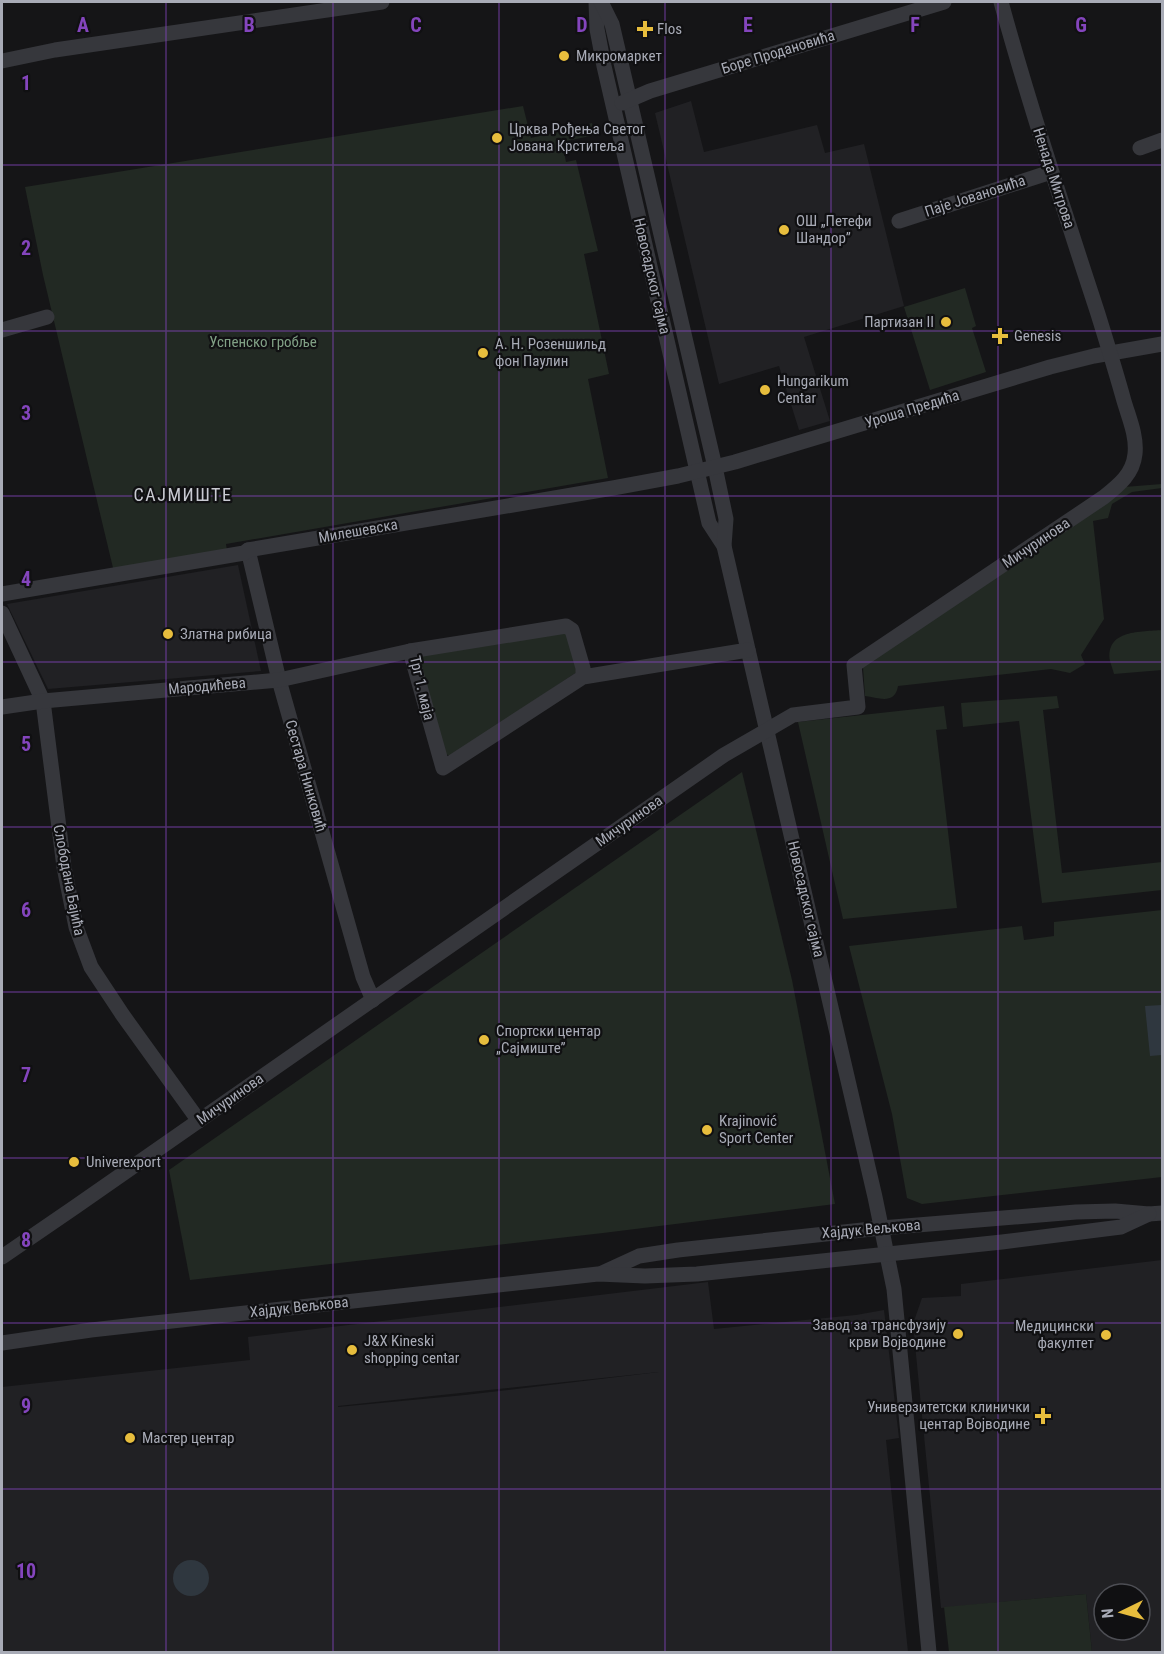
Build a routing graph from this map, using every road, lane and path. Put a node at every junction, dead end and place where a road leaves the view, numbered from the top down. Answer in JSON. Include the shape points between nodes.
{"nodes":[{"id":1,"x":382,"y":2,"type":"edge"},
{"id":2,"x":598,"y":2,"type":"edge"},
{"id":3,"x":944,"y":2,"type":"edge"},
{"id":4,"x":1001,"y":2,"type":"edge"},
{"id":5,"x":331,"y":5,"type":"edge"},
{"id":6,"x":2,"y":61,"type":"edge"},
{"id":7,"x":630,"y":99,"type":"junction"},
{"id":8,"x":614,"y":108,"type":"junction"},
{"id":9,"x":1162,"y":140,"type":"edge"},
{"id":10,"x":1140,"y":148,"type":"dead end"},
{"id":11,"x":1052,"y":172,"type":"junction"},
{"id":12,"x":898,"y":221,"type":"dead end"},
{"id":13,"x":47,"y":317,"type":"dead end"},
{"id":14,"x":2,"y":330,"type":"edge"},
{"id":15,"x":1162,"y":344,"type":"edge"},
{"id":16,"x":1110,"y":353,"type":"junction"},
{"id":17,"x":715,"y":467,"type":"junction"},
{"id":18,"x":698,"y":471,"type":"junction"},
{"id":19,"x":724,"y":546,"type":"junction"},
{"id":20,"x":248,"y":550,"type":"junction"},
{"id":21,"x":2,"y":594,"type":"edge"},
{"id":22,"x":2,"y":614,"type":"edge"},
{"id":23,"x":748,"y":650,"type":"junction"},
{"id":24,"x":411,"y":655,"type":"junction"},
{"id":25,"x":584,"y":677,"type":"junction"},
{"id":26,"x":279,"y":680,"type":"junction"},
{"id":27,"x":43,"y":701,"type":"junction"},
{"id":28,"x":2,"y":707,"type":"edge"},
{"id":29,"x":767,"y":730,"type":"junction"},
{"id":30,"x":373,"y":1000,"type":"junction"},
{"id":31,"x":199,"y":1121,"type":"junction"},
{"id":32,"x":1156,"y":1213,"type":"edge"},
{"id":33,"x":881,"y":1228,"type":"junction"},
{"id":34,"x":886,"y":1253,"type":"junction"},
{"id":35,"x":2,"y":1257,"type":"edge"},
{"id":36,"x":598,"y":1274,"type":"junction"},
{"id":37,"x":2,"y":1343,"type":"edge"},
{"id":38,"x":929,"y":1653,"type":"edge"}],
"edges":[{"from":1,"to":5,"type":"street"},
{"from":2,"to":7,"type":"street","name":"Новосадског сајма","via":[[612,24]]},
{"from":2,"to":8,"type":"street","name":"Новосадског сајма","via":[[597,29]]},
{"from":3,"to":7,"type":"street","name":"Боре Продановића"},
{"from":4,"to":11,"type":"street","name":"Ненада Митрова"},
{"from":5,"to":6,"type":"street"},
{"from":7,"to":8,"type":"street","name":"Боре Продановића"},
{"from":7,"to":17,"type":"street","name":"Новосадског сајма"},
{"from":8,"to":18,"type":"street","name":"Новосадског сајма"},
{"from":9,"to":10,"type":"street"},
{"from":11,"to":12,"type":"street","name":"Паје Јовановића"},
{"from":11,"to":16,"type":"street","name":"Ненада Митрова"},
{"from":13,"to":14,"type":"street"},
{"from":15,"to":16,"type":"street","name":"Уроша Предића"},
{"from":16,"to":17,"type":"street","name":"Уроша Предића","via":[[1050,367]]},
{"from":16,"to":29,"type":"street","name":"Мичуринова","via":[[1134,437],[1132,468],[1124,480],[854,665],[858,707],[793,715]]},
{"from":17,"to":18,"type":"street","name":"Милешевска"},
{"from":17,"to":19,"type":"street","name":"Новосадског сајма","via":[[726,519]]},
{"from":18,"to":19,"type":"street","name":"Новосадског сајма","via":[[710,523]]},
{"from":18,"to":20,"type":"street","name":"Милешевска"},
{"from":19,"to":23,"type":"street","name":"Новосадског сајма"},
{"from":20,"to":21,"type":"street","name":"Милешевска"},
{"from":20,"to":26,"type":"street","name":"Сестара Нинковић"},
{"from":22,"to":27,"type":"street","name":"Слободана Бајића"},
{"from":23,"to":25,"type":"street","name":"Трг 1. маја"},
{"from":23,"to":29,"type":"street","name":"Новосадског сајма"},
{"from":24,"to":25,"type":"street","name":"Трг 1. маја","via":[[566,626],[572,630]]},
{"from":24,"to":25,"type":"street","name":"Трг 1. маја","via":[[443,768]]},
{"from":24,"to":26,"type":"street","name":"Мародићева"},
{"from":26,"to":27,"type":"street","name":"Мародићева"},
{"from":26,"to":30,"type":"street","name":"Сестара Нинковић","via":[[363,977]]},
{"from":27,"to":28,"type":"street","name":"Мародићева"},
{"from":27,"to":31,"type":"street","name":"Слободана Бајића","via":[[62,856],[76,927],[91,967]]},
{"from":29,"to":30,"type":"street","name":"Мичуринова","via":[[724,754]]},
{"from":29,"to":33,"type":"street","name":"Новосадског сајма"},
{"from":30,"to":31,"type":"street","name":"Мичуринова"},
{"from":31,"to":35,"type":"street","name":"Мичуринова"},
{"from":32,"to":33,"type":"street","name":"Хајдук Вељкова","via":[[1076,1212]]},
{"from":32,"to":34,"type":"street","name":"Хајдук Вељкова","via":[[1121,1227]]},
{"from":33,"to":34,"type":"street","name":"Новосадског сајма"},
{"from":33,"to":36,"type":"street","name":"Хајдук Вељкова","via":[[639,1256]]},
{"from":34,"to":36,"type":"street","name":"Хајдук Вељкова","via":[[697,1274]]},
{"from":34,"to":38,"type":"street","name":"Хајдук Вељкова","via":[[894,1289]]},
{"from":36,"to":37,"type":"street","name":"Хајдук Вељкова"}]}
